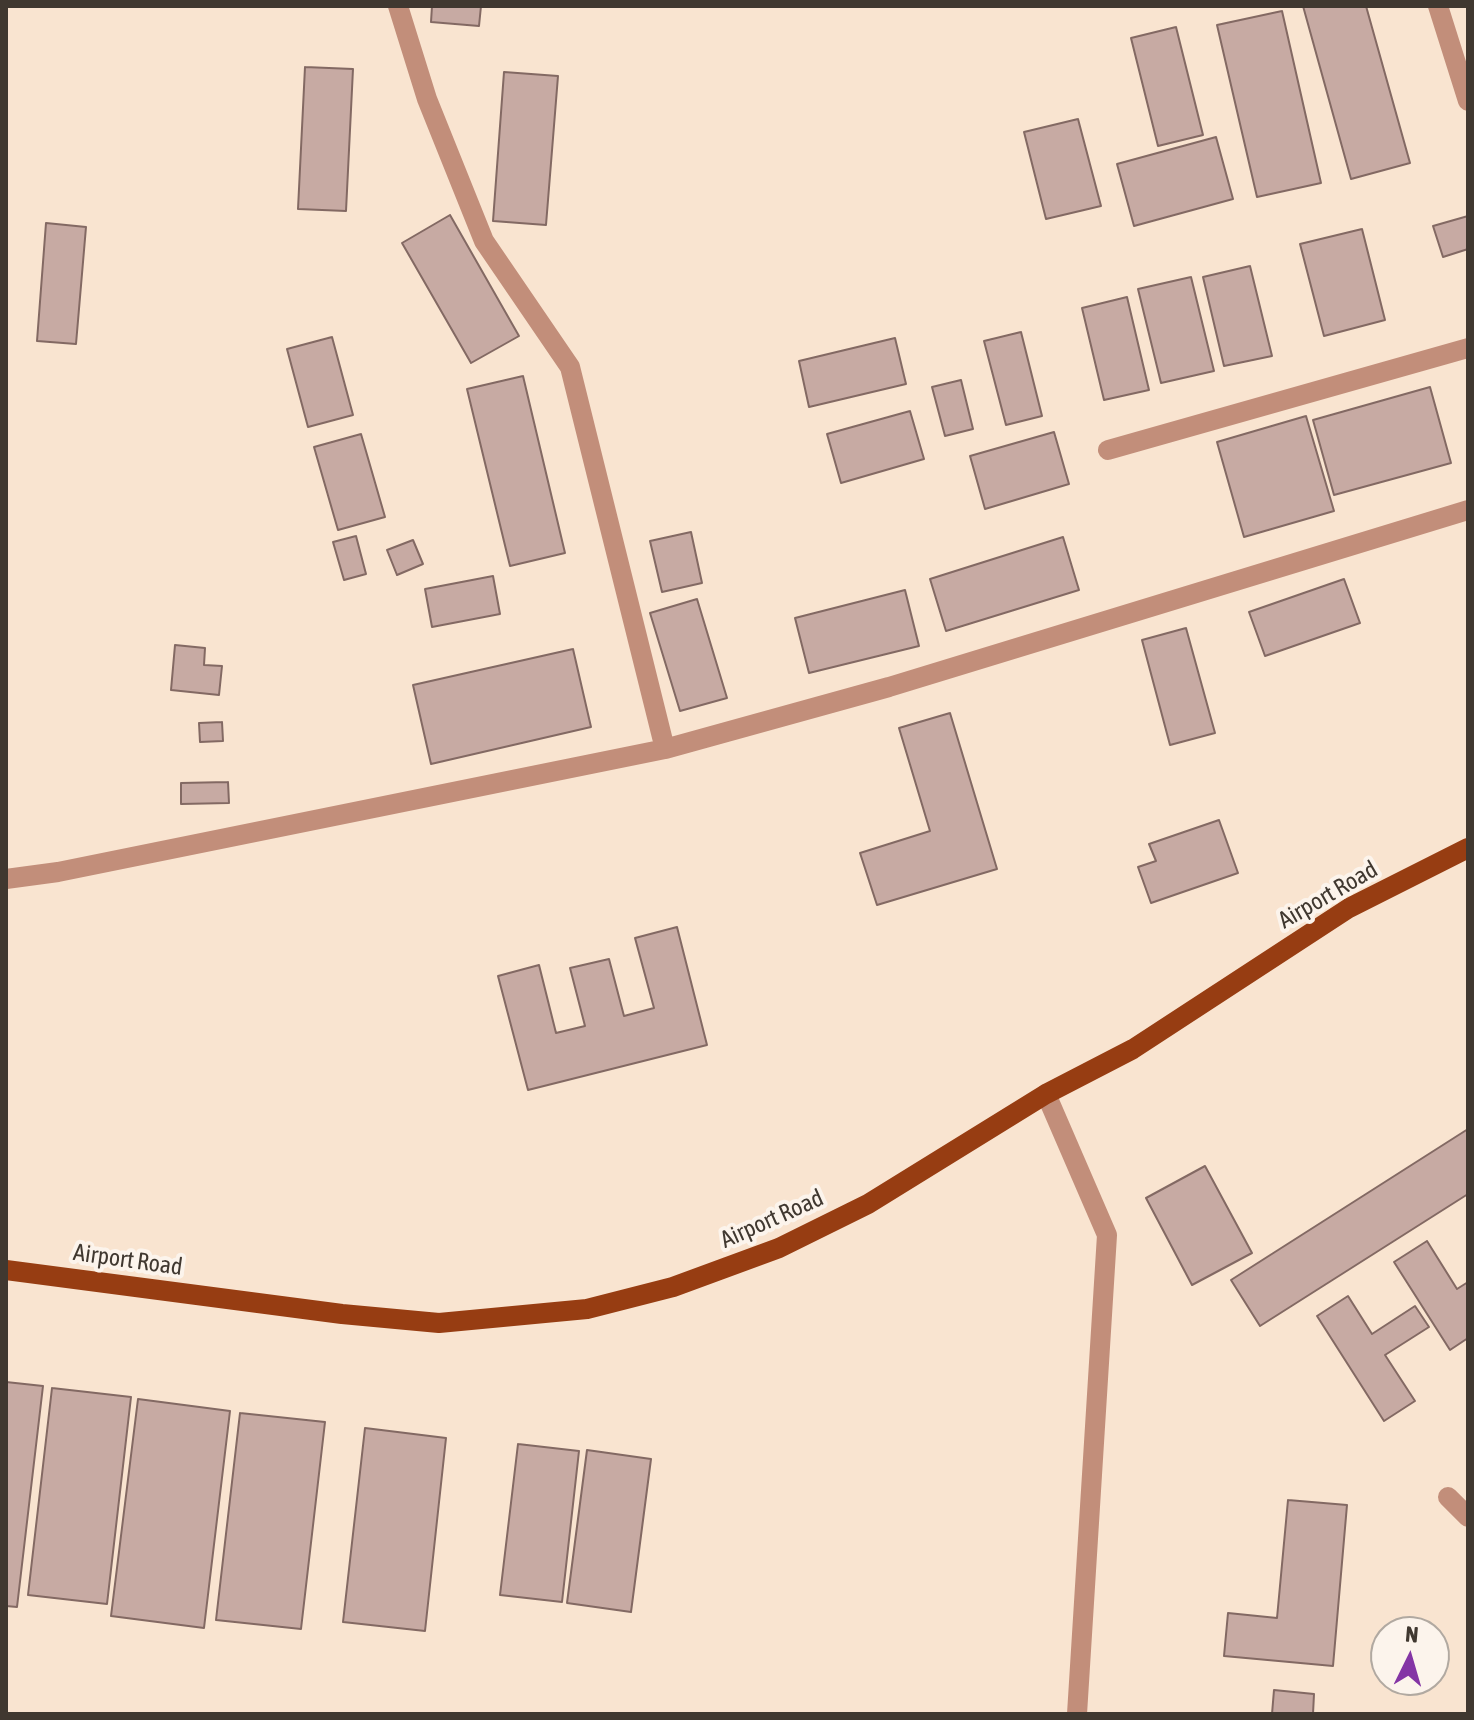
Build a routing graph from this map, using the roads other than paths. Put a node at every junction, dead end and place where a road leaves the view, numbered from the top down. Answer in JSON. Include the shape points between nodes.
{"nodes":[{"id":1,"x":398,"y":6,"type":"edge"},
{"id":2,"x":1438,"y":6,"type":"edge"},
{"id":3,"x":1468,"y":101,"type":"edge"},
{"id":4,"x":1468,"y":348,"type":"edge"},
{"id":5,"x":1108,"y":450,"type":"dead end"},
{"id":6,"x":1468,"y":510,"type":"edge"},
{"id":7,"x":665,"y":749,"type":"junction"},
{"id":8,"x":1468,"y":848,"type":"edge"},
{"id":9,"x":6,"y":879,"type":"edge"},
{"id":10,"x":1046,"y":1094,"type":"junction"},
{"id":11,"x":6,"y":1270,"type":"edge"},
{"id":12,"x":1448,"y":1497,"type":"dead end"},
{"id":13,"x":1468,"y":1517,"type":"edge"},
{"id":14,"x":1077,"y":1714,"type":"edge"}],
"edges":[{"from":1,"to":7,"type":"street","via":[[427,99],[484,241],[570,367]]},
{"from":2,"to":3,"type":"street"},
{"from":4,"to":5,"type":"street"},
{"from":6,"to":7,"type":"street","via":[[889,687]]},
{"from":7,"to":9,"type":"street"},
{"from":8,"to":10,"type":"main road","name":"Airport Road","via":[[1349,908],[1133,1049]]},
{"from":10,"to":11,"type":"main road","name":"Airport Road","via":[[868,1204],[779,1248],[673,1287],[587,1309],[439,1323]]},
{"from":10,"to":14,"type":"street","via":[[1107,1235]]},
{"from":12,"to":13,"type":"street"}]}
